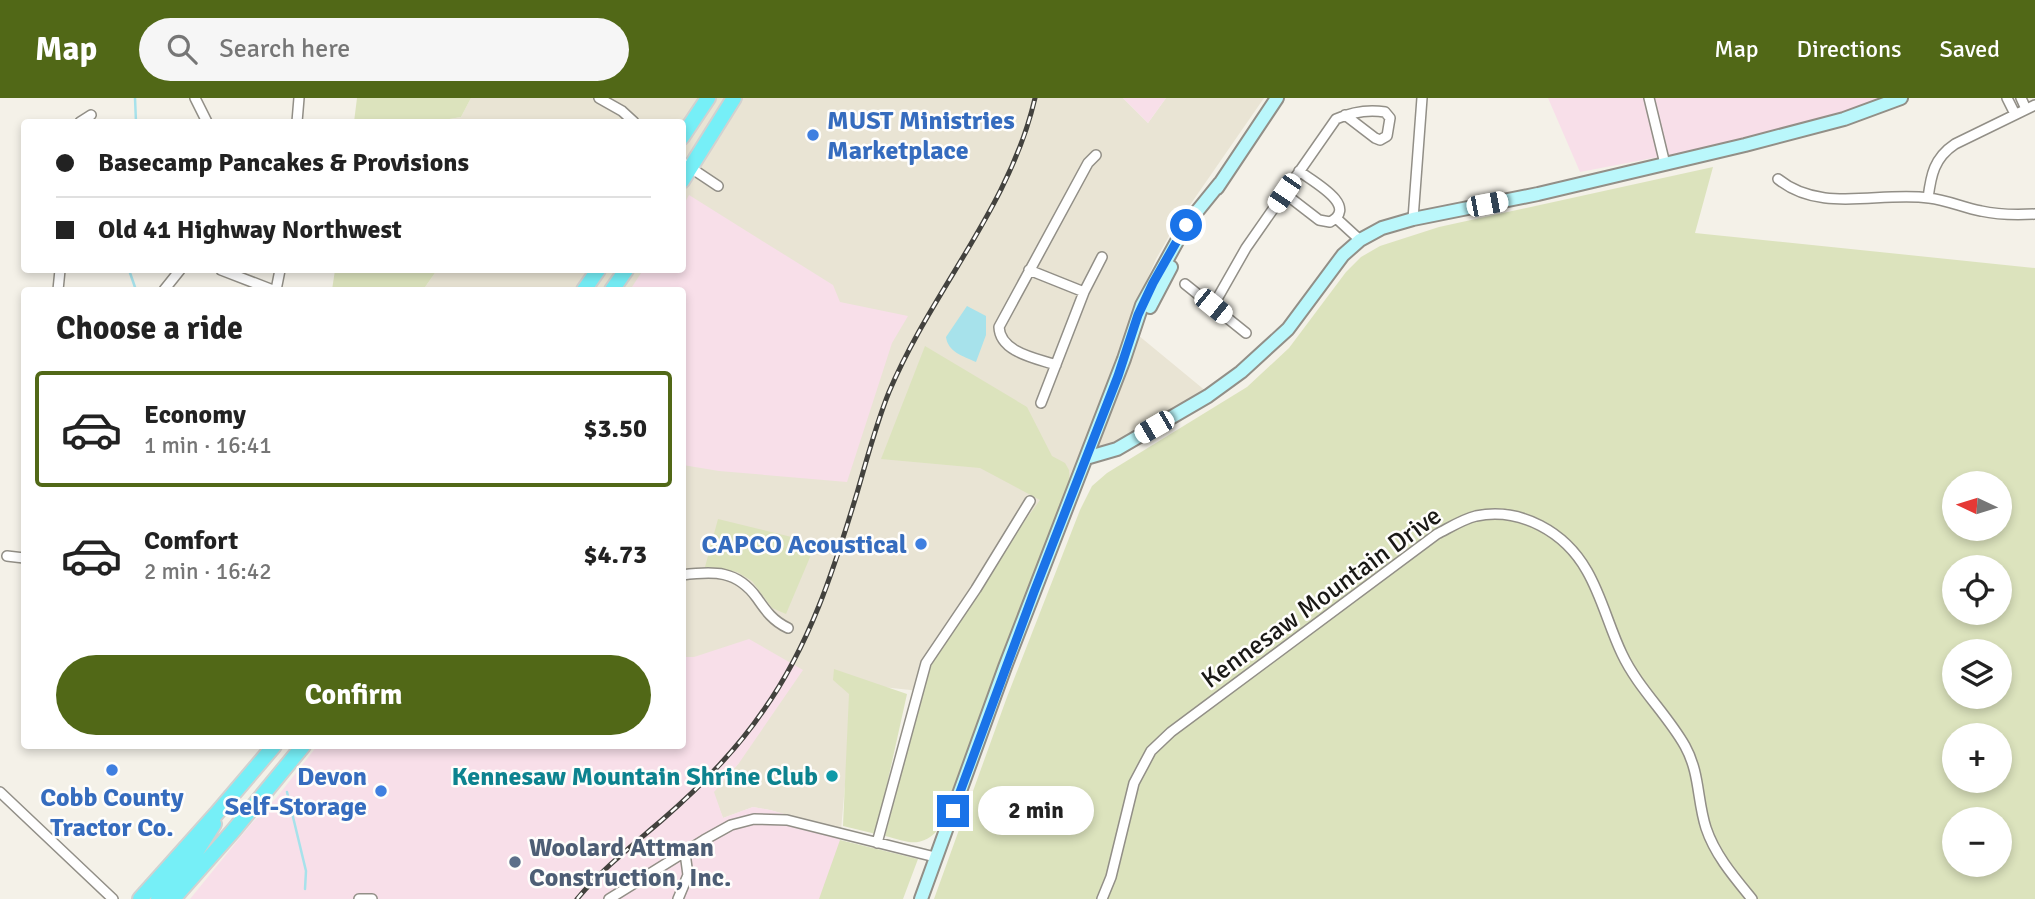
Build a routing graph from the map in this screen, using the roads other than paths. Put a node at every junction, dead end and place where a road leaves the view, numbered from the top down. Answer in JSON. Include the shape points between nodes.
{"nodes":[{"id":1,"x":195,"y":98,"type":"edge"},
{"id":2,"x":299,"y":98,"type":"edge"},
{"id":3,"x":599,"y":98,"type":"edge"},
{"id":4,"x":708,"y":98,"type":"edge"},
{"id":5,"x":734,"y":98,"type":"edge"},
{"id":6,"x":1277,"y":98,"type":"edge"},
{"id":7,"x":1422,"y":98,"type":"edge"},
{"id":8,"x":1649,"y":98,"type":"edge"},
{"id":9,"x":1900,"y":98,"type":"edge"},
{"id":10,"x":2007,"y":98,"type":"edge"},
{"id":11,"x":2021,"y":98,"type":"edge"},
{"id":12,"x":2031,"y":107,"type":"edge"},
{"id":13,"x":2015,"y":114,"type":"junction"},
{"id":14,"x":1345,"y":115,"type":"junction"},
{"id":15,"x":91,"y":116,"type":"dead end"},
{"id":16,"x":86,"y":119,"type":"edge"},
{"id":17,"x":206,"y":119,"type":"edge"},
{"id":18,"x":297,"y":119,"type":"edge"},
{"id":19,"x":631,"y":119,"type":"edge"},
{"id":20,"x":686,"y":131,"type":"edge"},
{"id":21,"x":1096,"y":155,"type":"dead end"},
{"id":22,"x":1665,"y":164,"type":"junction"},
{"id":23,"x":686,"y":169,"type":"edge"},
{"id":24,"x":686,"y":170,"type":"edge"},
{"id":25,"x":1299,"y":171,"type":"junction"},
{"id":26,"x":1777,"y":178,"type":"dead end"},
{"id":27,"x":718,"y":186,"type":"dead end"},
{"id":28,"x":1284,"y":193,"type":"junction"},
{"id":29,"x":1928,"y":198,"type":"junction"},
{"id":30,"x":2035,"y":214,"type":"edge"},
{"id":31,"x":1336,"y":218,"type":"junction"},
{"id":32,"x":1413,"y":219,"type":"junction"},
{"id":33,"x":1360,"y":240,"type":"junction"},
{"id":34,"x":1102,"y":257,"type":"dead end"},
{"id":35,"x":1029,"y":270,"type":"junction"},
{"id":36,"x":178,"y":273,"type":"edge"},
{"id":37,"x":229,"y":273,"type":"edge"},
{"id":38,"x":1185,"y":284,"type":"dead end"},
{"id":39,"x":166,"y":287,"type":"edge"},
{"id":40,"x":267,"y":287,"type":"edge"},
{"id":41,"x":1084,"y":292,"type":"junction"},
{"id":42,"x":1213,"y":306,"type":"junction"},
{"id":43,"x":1246,"y":333,"type":"dead end"},
{"id":44,"x":1056,"y":365,"type":"junction"},
{"id":45,"x":1041,"y":403,"type":"dead end"},
{"id":46,"x":1086,"y":458,"type":"junction"},
{"id":47,"x":1030,"y":501,"type":"dead end"},
{"id":48,"x":7,"y":556,"type":"dead end"},
{"id":49,"x":21,"y":558,"type":"edge"},
{"id":50,"x":686,"y":575,"type":"edge"},
{"id":51,"x":788,"y":628,"type":"dead end"},
{"id":52,"x":271,"y":749,"type":"edge"},
{"id":53,"x":301,"y":749,"type":"edge"},
{"id":54,"x":0,"y":792,"type":"edge"},
{"id":55,"x":217,"y":813,"type":"junction"},
{"id":56,"x":877,"y":843,"type":"junction"},
{"id":57,"x":685,"y":853,"type":"junction"},
{"id":58,"x":935,"y":858,"type":"junction"},
{"id":59,"x":113,"y":899,"type":"edge"},
{"id":60,"x":140,"y":899,"type":"edge"},
{"id":61,"x":158,"y":899,"type":"edge"},
{"id":62,"x":173,"y":899,"type":"edge"},
{"id":63,"x":359,"y":899,"type":"edge"},
{"id":64,"x":372,"y":899,"type":"edge"},
{"id":65,"x":610,"y":899,"type":"edge"},
{"id":66,"x":678,"y":899,"type":"edge"},
{"id":67,"x":919,"y":899,"type":"edge"},
{"id":68,"x":1102,"y":899,"type":"edge"},
{"id":69,"x":1752,"y":899,"type":"edge"}],
"edges":[{"from":1,"to":17,"type":"street"},
{"from":2,"to":18,"type":"street"},
{"from":3,"to":19,"type":"street"},
{"from":4,"to":20,"type":"main road"},
{"from":5,"to":23,"type":"main road"},
{"from":6,"to":46,"type":"street","via":[[1186,225],[1153,283]]},
{"from":7,"to":32,"type":"street"},
{"from":8,"to":22,"type":"street"},
{"from":9,"to":22,"type":"street","via":[[1844,119]]},
{"from":10,"to":13,"type":"street"},
{"from":11,"to":12,"type":"street"},
{"from":12,"to":13,"type":"street"},
{"from":13,"to":29,"type":"street","via":[[1945,152],[1932,171]]},
{"from":14,"to":14,"type":"street","via":[[1362,110],[1385,112],[1390,118],[1387,136],[1380,140]]},
{"from":14,"to":25,"type":"street","via":[[1330,126]]},
{"from":15,"to":16,"type":"street"},
{"from":21,"to":35,"type":"street"},
{"from":22,"to":32,"type":"street"},
{"from":24,"to":27,"type":"street"},
{"from":25,"to":28,"type":"street"},
{"from":25,"to":31,"type":"street","via":[[1338,200]]},
{"from":26,"to":29,"type":"street","via":[[1798,192],[1825,198]]},
{"from":28,"to":31,"type":"street","via":[[1319,220]]},
{"from":28,"to":42,"type":"street"},
{"from":29,"to":30,"type":"street","via":[[1992,213]]},
{"from":31,"to":33,"type":"street"},
{"from":32,"to":33,"type":"street"},
{"from":33,"to":46,"type":"street","via":[[1331,269],[1288,329],[1251,364],[1208,396],[1117,449]]},
{"from":34,"to":41,"type":"street"},
{"from":35,"to":41,"type":"street"},
{"from":35,"to":44,"type":"street","via":[[1001,320],[1001,338],[1007,346]]},
{"from":36,"to":39,"type":"street"},
{"from":37,"to":40,"type":"street"},
{"from":38,"to":42,"type":"street"},
{"from":41,"to":44,"type":"street"},
{"from":42,"to":43,"type":"street"},
{"from":44,"to":45,"type":"street"},
{"from":46,"to":58,"type":"street"},
{"from":47,"to":56,"type":"street","via":[[926,663]]},
{"from":48,"to":49,"type":"street"},
{"from":50,"to":51,"type":"street","via":[[735,576],[772,618]]},
{"from":52,"to":55,"type":"main road"},
{"from":53,"to":62,"type":"main road"},
{"from":54,"to":59,"type":"street"},
{"from":55,"to":60,"type":"main road"},
{"from":55,"to":61,"type":"main road","via":[[198,853]]},
{"from":56,"to":57,"type":"street","via":[[764,818],[732,825]]},
{"from":56,"to":58,"type":"street"},
{"from":57,"to":65,"type":"street"},
{"from":57,"to":66,"type":"street","via":[[688,875]]},
{"from":58,"to":67,"type":"street"},
{"from":63,"to":64,"type":"street"},
{"from":68,"to":69,"type":"street","name":"Kennesaw Mountain Drive","via":[[1134,783],[1151,751],[1437,534],[1473,516],[1495,514],[1520,517],[1544,527],[1562,539],[1587,570],[1623,657],[1685,747],[1697,776],[1706,830],[1718,855]]}]}
